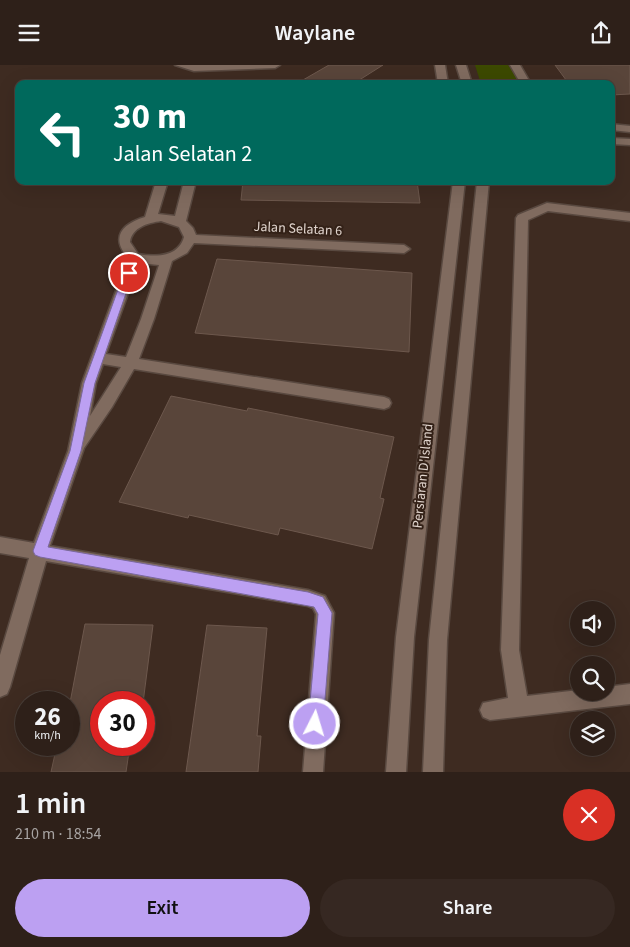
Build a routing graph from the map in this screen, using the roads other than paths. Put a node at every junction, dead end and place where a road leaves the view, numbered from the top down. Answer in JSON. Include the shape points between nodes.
{"nodes":[{"id":1,"x":180,"y":65,"type":"edge"},
{"id":2,"x":275,"y":65,"type":"edge"},
{"id":3,"x":440,"y":65,"type":"edge"},
{"id":4,"x":461,"y":65,"type":"edge"},
{"id":5,"x":514,"y":65,"type":"edge"},
{"id":6,"x":442,"y":80,"type":"edge"},
{"id":7,"x":466,"y":80,"type":"edge"},
{"id":8,"x":523,"y":80,"type":"edge"},
{"id":9,"x":615,"y":127,"type":"edge"},
{"id":10,"x":630,"y":129,"type":"edge"},
{"id":11,"x":615,"y":141,"type":"edge"},
{"id":12,"x":630,"y":142,"type":"edge"},
{"id":13,"x":161,"y":185,"type":"edge"},
{"id":14,"x":189,"y":185,"type":"edge"},
{"id":15,"x":459,"y":185,"type":"edge"},
{"id":16,"x":483,"y":185,"type":"edge"},
{"id":17,"x":630,"y":217,"type":"edge"},
{"id":18,"x":151,"y":218,"type":"junction"},
{"id":19,"x":180,"y":221,"type":"junction"},
{"id":20,"x":191,"y":239,"type":"junction"},
{"id":21,"x":404,"y":249,"type":"dead end"},
{"id":22,"x":134,"y":258,"type":"junction"},
{"id":23,"x":167,"y":258,"type":"junction"},
{"id":24,"x":98,"y":358,"type":"junction"},
{"id":25,"x":130,"y":363,"type":"junction"},
{"id":26,"x":384,"y":403,"type":"dead end"},
{"id":27,"x":76,"y":451,"type":"junction"},
{"id":28,"x":0,"y":545,"type":"edge"},
{"id":29,"x":40,"y":551,"type":"junction"},
{"id":30,"x":0,"y":687,"type":"edge"},
{"id":31,"x":630,"y":693,"type":"edge"},
{"id":32,"x":519,"y":707,"type":"junction"},
{"id":33,"x":490,"y":710,"type":"dead end"},
{"id":34,"x":313,"y":772,"type":"edge"},
{"id":35,"x":396,"y":772,"type":"edge"},
{"id":36,"x":433,"y":772,"type":"edge"}],
"edges":[{"from":1,"to":2,"type":"street","via":[[194,68]]},
{"from":3,"to":6,"type":"street"},
{"from":4,"to":7,"type":"street"},
{"from":5,"to":8,"type":"street"},
{"from":9,"to":10,"type":"street"},
{"from":11,"to":12,"type":"street"},
{"from":13,"to":18,"type":"street"},
{"from":14,"to":19,"type":"street"},
{"from":15,"to":35,"type":"street","name":"Persiaran D'Island","via":[[405,637]]},
{"from":16,"to":36,"type":"street","via":[[438,640]]},
{"from":17,"to":32,"type":"street","via":[[547,207],[522,218],[510,650]]},
{"from":18,"to":19,"type":"street"},
{"from":18,"to":22,"type":"street","via":[[126,233],[124,248]]},
{"from":19,"to":20,"type":"street","via":[[186,225]]},
{"from":20,"to":21,"type":"street","name":"Jalan Selatan 6"},
{"from":20,"to":23,"type":"street","via":[[181,252]]},
{"from":22,"to":23,"type":"street"},
{"from":22,"to":24,"type":"street"},
{"from":23,"to":25,"type":"street"},
{"from":24,"to":25,"type":"street"},
{"from":24,"to":27,"type":"street","via":[[89,383]]},
{"from":25,"to":26,"type":"street"},
{"from":25,"to":27,"type":"street"},
{"from":27,"to":29,"type":"street"},
{"from":28,"to":29,"type":"street"},
{"from":29,"to":30,"type":"street"},
{"from":29,"to":34,"type":"street","via":[[318,602],[325,613]]},
{"from":31,"to":32,"type":"street"},
{"from":32,"to":33,"type":"street"}]}
